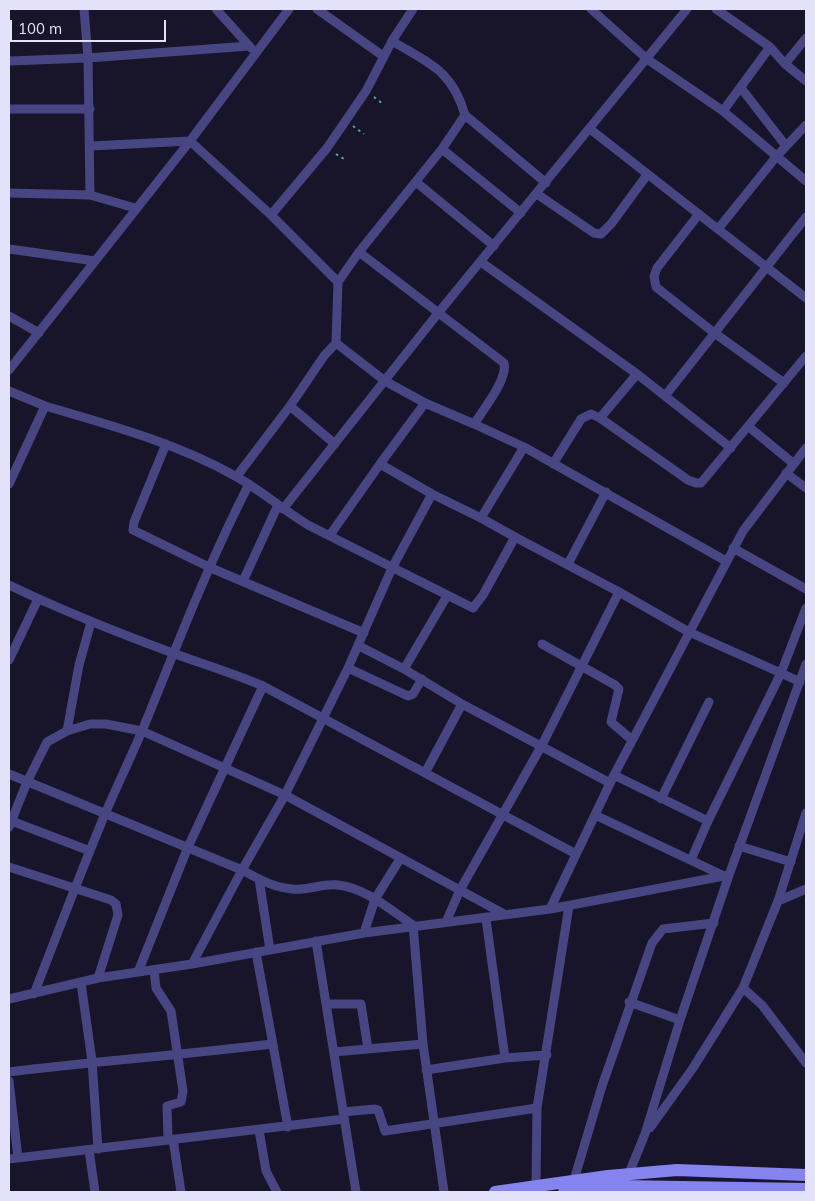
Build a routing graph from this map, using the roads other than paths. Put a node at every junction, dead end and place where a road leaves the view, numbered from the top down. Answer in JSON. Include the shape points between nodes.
{"nodes":[{"id":1,"x":84,"y":9,"type":"edge"},
{"id":2,"x":216,"y":9,"type":"edge"},
{"id":3,"x":289,"y":9,"type":"edge"},
{"id":4,"x":317,"y":9,"type":"edge"},
{"id":5,"x":413,"y":9,"type":"edge"},
{"id":6,"x":591,"y":9,"type":"edge"},
{"id":7,"x":686,"y":9,"type":"edge"},
{"id":8,"x":716,"y":9,"type":"edge"},
{"id":9,"x":806,"y":38,"type":"edge"},
{"id":10,"x":392,"y":41,"type":"junction"},
{"id":11,"x":770,"y":47,"type":"junction"},
{"id":12,"x":252,"y":49,"type":"junction"},
{"id":13,"x":383,"y":56,"type":"junction"},
{"id":14,"x":88,"y":58,"type":"junction"},
{"id":15,"x":647,"y":59,"type":"junction"},
{"id":16,"x":9,"y":61,"type":"edge"},
{"id":17,"x":786,"y":64,"type":"junction"},
{"id":18,"x":806,"y":81,"type":"edge"},
{"id":19,"x":741,"y":88,"type":"junction"},
{"id":20,"x":90,"y":109,"type":"junction"},
{"id":21,"x":9,"y":110,"type":"edge"},
{"id":22,"x":723,"y":111,"type":"junction"},
{"id":23,"x":465,"y":115,"type":"junction"},
{"id":24,"x":806,"y":124,"type":"edge"},
{"id":25,"x":590,"y":129,"type":"junction"},
{"id":26,"x":190,"y":140,"type":"junction"},
{"id":27,"x":91,"y":146,"type":"junction"},
{"id":28,"x":786,"y":146,"type":"junction"},
{"id":29,"x":442,"y":149,"type":"junction"},
{"id":30,"x":776,"y":157,"type":"junction"},
{"id":31,"x":647,"y":174,"type":"junction"},
{"id":32,"x":806,"y":181,"type":"edge"},
{"id":33,"x":416,"y":182,"type":"junction"},
{"id":34,"x":546,"y":183,"type":"junction"},
{"id":35,"x":9,"y":194,"type":"edge"},
{"id":36,"x":537,"y":194,"type":"junction"},
{"id":37,"x":90,"y":195,"type":"junction"},
{"id":38,"x":136,"y":208,"type":"junction"},
{"id":39,"x":521,"y":213,"type":"junction"},
{"id":40,"x":698,"y":214,"type":"junction"},
{"id":41,"x":271,"y":215,"type":"junction"},
{"id":42,"x":806,"y":217,"type":"edge"},
{"id":43,"x":718,"y":230,"type":"junction"},
{"id":44,"x":494,"y":246,"type":"junction"},
{"id":45,"x":9,"y":248,"type":"edge"},
{"id":46,"x":359,"y":252,"type":"junction"},
{"id":47,"x":95,"y":261,"type":"junction"},
{"id":48,"x":482,"y":262,"type":"junction"},
{"id":49,"x":766,"y":267,"type":"junction"},
{"id":50,"x":338,"y":282,"type":"junction"},
{"id":51,"x":805,"y":294,"type":"edge"},
{"id":52,"x":439,"y":312,"type":"junction"},
{"id":53,"x":9,"y":316,"type":"edge"},
{"id":54,"x":713,"y":332,"type":"junction"},
{"id":55,"x":39,"y":333,"type":"junction"},
{"id":56,"x":336,"y":343,"type":"junction"},
{"id":57,"x":806,"y":356,"type":"edge"},
{"id":58,"x":9,"y":370,"type":"edge"},
{"id":59,"x":637,"y":374,"type":"junction"},
{"id":60,"x":385,"y":381,"type":"junction"},
{"id":61,"x":784,"y":383,"type":"junction"},
{"id":62,"x":9,"y":391,"type":"edge"},
{"id":63,"x":665,"y":396,"type":"junction"},
{"id":64,"x":425,"y":403,"type":"junction"},
{"id":65,"x":45,"y":406,"type":"junction"},
{"id":66,"x":290,"y":406,"type":"junction"},
{"id":67,"x":600,"y":418,"type":"junction"},
{"id":68,"x":474,"y":424,"type":"junction"},
{"id":69,"x":749,"y":427,"type":"junction"},
{"id":70,"x":166,"y":444,"type":"junction"},
{"id":71,"x":335,"y":444,"type":"junction"},
{"id":72,"x":524,"y":447,"type":"junction"},
{"id":73,"x":731,"y":448,"type":"junction"},
{"id":74,"x":806,"y":448,"type":"edge"},
{"id":75,"x":380,"y":464,"type":"junction"},
{"id":76,"x":553,"y":464,"type":"junction"},
{"id":77,"x":794,"y":464,"type":"junction"},
{"id":78,"x":786,"y":474,"type":"junction"},
{"id":79,"x":237,"y":476,"type":"junction"},
{"id":80,"x":9,"y":484,"type":"edge"},
{"id":81,"x":249,"y":484,"type":"junction"},
{"id":82,"x":806,"y":488,"type":"edge"},
{"id":83,"x":606,"y":492,"type":"junction"},
{"id":84,"x":432,"y":494,"type":"junction"},
{"id":85,"x":280,"y":507,"type":"junction"},
{"id":86,"x":481,"y":518,"type":"junction"},
{"id":87,"x":330,"y":535,"type":"junction"},
{"id":88,"x":515,"y":537,"type":"junction"},
{"id":89,"x":734,"y":548,"type":"junction"},
{"id":90,"x":726,"y":561,"type":"junction"},
{"id":91,"x":568,"y":564,"type":"junction"},
{"id":92,"x":211,"y":568,"type":"junction"},
{"id":93,"x":392,"y":568,"type":"junction"},
{"id":94,"x":243,"y":582,"type":"junction"},
{"id":95,"x":9,"y":585,"type":"edge"},
{"id":96,"x":806,"y":589,"type":"edge"},
{"id":97,"x":619,"y":592,"type":"junction"},
{"id":98,"x":447,"y":596,"type":"junction"},
{"id":99,"x":38,"y":599,"type":"junction"},
{"id":100,"x":806,"y":608,"type":"edge"},
{"id":101,"x":91,"y":622,"type":"junction"},
{"id":102,"x":689,"y":632,"type":"junction"},
{"id":103,"x":364,"y":633,"type":"junction"},
{"id":104,"x":542,"y":644,"type":"dead end"},
{"id":105,"x":359,"y":646,"type":"junction"},
{"id":106,"x":172,"y":653,"type":"junction"},
{"id":107,"x":9,"y":660,"type":"edge"},
{"id":108,"x":806,"y":664,"type":"edge"},
{"id":109,"x":580,"y":666,"type":"junction"},
{"id":110,"x":348,"y":668,"type":"junction"},
{"id":111,"x":404,"y":669,"type":"junction"},
{"id":112,"x":781,"y":673,"type":"junction"},
{"id":113,"x":422,"y":680,"type":"junction"},
{"id":114,"x":800,"y":682,"type":"junction"},
{"id":115,"x":263,"y":686,"type":"junction"},
{"id":116,"x":709,"y":702,"type":"dead end"},
{"id":117,"x":462,"y":704,"type":"junction"},
{"id":118,"x":322,"y":718,"type":"junction"},
{"id":119,"x":67,"y":731,"type":"junction"},
{"id":120,"x":142,"y":732,"type":"junction"},
{"id":121,"x":632,"y":740,"type":"junction"},
{"id":122,"x":542,"y":745,"type":"junction"},
{"id":123,"x":226,"y":768,"type":"junction"},
{"id":124,"x":425,"y":773,"type":"junction"},
{"id":125,"x":9,"y":774,"type":"edge"},
{"id":126,"x":612,"y":779,"type":"junction"},
{"id":127,"x":27,"y":782,"type":"junction"},
{"id":128,"x":285,"y":795,"type":"junction"},
{"id":129,"x":661,"y":799,"type":"junction"},
{"id":130,"x":106,"y":812,"type":"junction"},
{"id":131,"x":806,"y":814,"type":"edge"},
{"id":132,"x":502,"y":815,"type":"junction"},
{"id":133,"x":595,"y":815,"type":"junction"},
{"id":134,"x":708,"y":821,"type":"junction"},
{"id":135,"x":10,"y":822,"type":"edge"},
{"id":136,"x":739,"y":846,"type":"junction"},
{"id":137,"x":188,"y":847,"type":"junction"},
{"id":138,"x":90,"y":851,"type":"junction"},
{"id":139,"x":576,"y":854,"type":"junction"},
{"id":140,"x":400,"y":859,"type":"junction"},
{"id":141,"x":691,"y":860,"type":"junction"},
{"id":142,"x":791,"y":862,"type":"junction"},
{"id":143,"x":9,"y":867,"type":"edge"},
{"id":144,"x":242,"y":870,"type":"junction"},
{"id":145,"x":726,"y":875,"type":"junction"},
{"id":146,"x":259,"y":879,"type":"junction"},
{"id":147,"x":75,"y":888,"type":"junction"},
{"id":148,"x":806,"y":889,"type":"edge"},
{"id":149,"x":460,"y":890,"type":"junction"},
{"id":150,"x":375,"y":899,"type":"junction"},
{"id":151,"x":778,"y":901,"type":"junction"},
{"id":152,"x":569,"y":906,"type":"junction"},
{"id":153,"x":550,"y":909,"type":"junction"},
{"id":154,"x":504,"y":914,"type":"junction"},
{"id":155,"x":486,"y":919,"type":"junction"},
{"id":156,"x":446,"y":922,"type":"junction"},
{"id":157,"x":714,"y":923,"type":"junction"},
{"id":158,"x":413,"y":926,"type":"junction"},
{"id":159,"x":364,"y":933,"type":"junction"},
{"id":160,"x":316,"y":941,"type":"junction"},
{"id":161,"x":270,"y":950,"type":"junction"},
{"id":162,"x":256,"y":952,"type":"junction"},
{"id":163,"x":192,"y":964,"type":"junction"},
{"id":164,"x":154,"y":970,"type":"junction"},
{"id":165,"x":138,"y":972,"type":"junction"},
{"id":166,"x":98,"y":978,"type":"junction"},
{"id":167,"x":81,"y":983,"type":"junction"},
{"id":168,"x":743,"y":988,"type":"junction"},
{"id":169,"x":34,"y":994,"type":"junction"},
{"id":170,"x":9,"y":999,"type":"edge"},
{"id":171,"x":630,"y":1002,"type":"junction"},
{"id":172,"x":326,"y":1004,"type":"junction"},
{"id":173,"x":680,"y":1020,"type":"junction"},
{"id":174,"x":271,"y":1044,"type":"junction"},
{"id":175,"x":423,"y":1044,"type":"junction"},
{"id":176,"x":368,"y":1049,"type":"junction"},
{"id":177,"x":334,"y":1052,"type":"junction"},
{"id":178,"x":547,"y":1055,"type":"junction"},
{"id":179,"x":180,"y":1056,"type":"junction"},
{"id":180,"x":505,"y":1058,"type":"junction"},
{"id":181,"x":92,"y":1061,"type":"junction"},
{"id":182,"x":806,"y":1063,"type":"edge"},
{"id":183,"x":426,"y":1070,"type":"junction"},
{"id":184,"x":9,"y":1072,"type":"edge"},
{"id":185,"x":9,"y":1081,"type":"edge"},
{"id":186,"x":537,"y":1108,"type":"junction"},
{"id":187,"x":344,"y":1116,"type":"junction"},
{"id":188,"x":11,"y":1120,"type":"edge"},
{"id":189,"x":435,"y":1124,"type":"junction"},
{"id":190,"x":288,"y":1127,"type":"junction"},
{"id":191,"x":259,"y":1130,"type":"junction"},
{"id":192,"x":645,"y":1134,"type":"junction"},
{"id":193,"x":171,"y":1139,"type":"junction"},
{"id":194,"x":94,"y":1149,"type":"junction"},
{"id":195,"x":14,"y":1158,"type":"edge"},
{"id":196,"x":806,"y":1175,"type":"edge"},
{"id":197,"x":574,"y":1180,"type":"junction"},
{"id":198,"x":627,"y":1180,"type":"junction"},
{"id":199,"x":536,"y":1186,"type":"junction"},
{"id":200,"x":806,"y":1189,"type":"edge"},
{"id":201,"x":605,"y":1190,"type":"edge"},
{"id":202,"x":95,"y":1192,"type":"edge"},
{"id":203,"x":181,"y":1192,"type":"edge"},
{"id":204,"x":277,"y":1192,"type":"edge"},
{"id":205,"x":356,"y":1192,"type":"edge"},
{"id":206,"x":444,"y":1192,"type":"edge"},
{"id":207,"x":495,"y":1192,"type":"edge"},
{"id":208,"x":564,"y":1192,"type":"edge"}],
"edges":[{"from":1,"to":14,"type":"street"},
{"from":2,"to":12,"type":"street"},
{"from":3,"to":12,"type":"street"},
{"from":4,"to":13,"type":"street"},
{"from":5,"to":10,"type":"street"},
{"from":6,"to":15,"type":"street"},
{"from":7,"to":15,"type":"street"},
{"from":8,"to":11,"type":"street"},
{"from":9,"to":17,"type":"street"},
{"from":10,"to":13,"type":"street"},
{"from":10,"to":23,"type":"street","via":[[444,74],[460,97]]},
{"from":11,"to":17,"type":"street"},
{"from":11,"to":19,"type":"street"},
{"from":12,"to":14,"type":"street"},
{"from":12,"to":26,"type":"street"},
{"from":13,"to":41,"type":"street","via":[[366,92],[327,148]]},
{"from":14,"to":16,"type":"street"},
{"from":14,"to":20,"type":"street"},
{"from":15,"to":22,"type":"street"},
{"from":15,"to":25,"type":"street"},
{"from":17,"to":18,"type":"street"},
{"from":19,"to":22,"type":"street"},
{"from":19,"to":28,"type":"street"},
{"from":20,"to":21,"type":"street"},
{"from":20,"to":27,"type":"street"},
{"from":22,"to":30,"type":"street"},
{"from":23,"to":29,"type":"street"},
{"from":23,"to":34,"type":"street"},
{"from":24,"to":28,"type":"street"},
{"from":25,"to":31,"type":"street"},
{"from":25,"to":34,"type":"street"},
{"from":26,"to":27,"type":"street"},
{"from":26,"to":38,"type":"street"},
{"from":26,"to":41,"type":"street"},
{"from":27,"to":37,"type":"street"},
{"from":28,"to":30,"type":"street"},
{"from":29,"to":33,"type":"street"},
{"from":29,"to":39,"type":"street"},
{"from":30,"to":32,"type":"street"},
{"from":30,"to":43,"type":"street"},
{"from":31,"to":36,"type":"street","via":[[601,234],[594,233]]},
{"from":31,"to":40,"type":"street"},
{"from":33,"to":44,"type":"street"},
{"from":33,"to":46,"type":"street"},
{"from":34,"to":36,"type":"street"},
{"from":35,"to":37,"type":"street"},
{"from":36,"to":39,"type":"street"},
{"from":37,"to":38,"type":"street"},
{"from":38,"to":47,"type":"street"},
{"from":39,"to":44,"type":"street"},
{"from":40,"to":43,"type":"street"},
{"from":40,"to":54,"type":"street","via":[[657,268],[653,281],[656,287]]},
{"from":41,"to":50,"type":"street"},
{"from":42,"to":49,"type":"street"},
{"from":43,"to":49,"type":"street"},
{"from":44,"to":48,"type":"street"},
{"from":45,"to":47,"type":"street"},
{"from":46,"to":50,"type":"street"},
{"from":46,"to":52,"type":"street"},
{"from":47,"to":55,"type":"street"},
{"from":48,"to":52,"type":"street"},
{"from":48,"to":59,"type":"street"},
{"from":49,"to":51,"type":"street"},
{"from":49,"to":54,"type":"street"},
{"from":50,"to":56,"type":"street"},
{"from":52,"to":60,"type":"street"},
{"from":52,"to":68,"type":"street","via":[[504,363],[506,369]]},
{"from":53,"to":55,"type":"street"},
{"from":54,"to":61,"type":"street"},
{"from":54,"to":63,"type":"street"},
{"from":55,"to":58,"type":"street"},
{"from":56,"to":60,"type":"street"},
{"from":56,"to":66,"type":"street"},
{"from":57,"to":61,"type":"street"},
{"from":59,"to":63,"type":"street"},
{"from":59,"to":67,"type":"street"},
{"from":60,"to":64,"type":"street"},
{"from":60,"to":71,"type":"street"},
{"from":61,"to":69,"type":"street"},
{"from":62,"to":65,"type":"street"},
{"from":63,"to":73,"type":"street"},
{"from":64,"to":68,"type":"street"},
{"from":64,"to":75,"type":"street"},
{"from":65,"to":70,"type":"street"},
{"from":65,"to":80,"type":"street"},
{"from":66,"to":71,"type":"street"},
{"from":66,"to":79,"type":"street"},
{"from":67,"to":73,"type":"street","via":[[696,483],[706,478]]},
{"from":67,"to":76,"type":"street","via":[[591,414],[581,419]]},
{"from":68,"to":72,"type":"street"},
{"from":69,"to":73,"type":"street"},
{"from":69,"to":77,"type":"street"},
{"from":70,"to":79,"type":"street"},
{"from":70,"to":92,"type":"street","via":[[133,530]]},
{"from":71,"to":85,"type":"street"},
{"from":72,"to":76,"type":"street"},
{"from":72,"to":86,"type":"street"},
{"from":74,"to":77,"type":"street"},
{"from":75,"to":84,"type":"street"},
{"from":75,"to":87,"type":"street"},
{"from":76,"to":83,"type":"street"},
{"from":77,"to":78,"type":"street"},
{"from":78,"to":82,"type":"street"},
{"from":78,"to":89,"type":"street","via":[[743,530]]},
{"from":79,"to":81,"type":"street"},
{"from":81,"to":85,"type":"street"},
{"from":81,"to":92,"type":"street","via":[[225,530]]},
{"from":83,"to":90,"type":"street"},
{"from":83,"to":91,"type":"street"},
{"from":84,"to":86,"type":"street"},
{"from":84,"to":93,"type":"street"},
{"from":85,"to":87,"type":"street"},
{"from":85,"to":94,"type":"street"},
{"from":86,"to":88,"type":"street"},
{"from":87,"to":93,"type":"street"},
{"from":88,"to":91,"type":"street"},
{"from":88,"to":98,"type":"street","via":[[478,605],[473,608]]},
{"from":89,"to":90,"type":"street"},
{"from":89,"to":96,"type":"street"},
{"from":90,"to":102,"type":"street"},
{"from":91,"to":97,"type":"street"},
{"from":92,"to":94,"type":"street"},
{"from":92,"to":106,"type":"street"},
{"from":93,"to":98,"type":"street"},
{"from":93,"to":103,"type":"street"},
{"from":94,"to":103,"type":"street"},
{"from":95,"to":99,"type":"street"},
{"from":97,"to":102,"type":"street"},
{"from":97,"to":109,"type":"street"},
{"from":98,"to":111,"type":"street"},
{"from":99,"to":101,"type":"street"},
{"from":99,"to":107,"type":"street"},
{"from":100,"to":112,"type":"street"},
{"from":101,"to":106,"type":"street"},
{"from":101,"to":119,"type":"street"},
{"from":102,"to":112,"type":"street"},
{"from":102,"to":121,"type":"street"},
{"from":103,"to":105,"type":"street"},
{"from":104,"to":109,"type":"street"},
{"from":105,"to":110,"type":"street"},
{"from":105,"to":111,"type":"street"},
{"from":106,"to":115,"type":"street","via":[[210,664]]},
{"from":106,"to":120,"type":"street"},
{"from":108,"to":114,"type":"street"},
{"from":109,"to":121,"type":"street","via":[[619,689],[611,722]]},
{"from":109,"to":122,"type":"street"},
{"from":110,"to":113,"type":"street","via":[[408,696]]},
{"from":110,"to":118,"type":"street"},
{"from":111,"to":113,"type":"street"},
{"from":112,"to":114,"type":"street"},
{"from":112,"to":134,"type":"street"},
{"from":113,"to":117,"type":"street"},
{"from":114,"to":136,"type":"street"},
{"from":115,"to":118,"type":"street"},
{"from":115,"to":123,"type":"street"},
{"from":116,"to":129,"type":"street"},
{"from":117,"to":122,"type":"street"},
{"from":117,"to":124,"type":"street"},
{"from":118,"to":124,"type":"street"},
{"from":118,"to":128,"type":"street"},
{"from":119,"to":120,"type":"street","via":[[90,724],[106,724]]},
{"from":119,"to":127,"type":"street","via":[[47,742]]},
{"from":120,"to":123,"type":"street"},
{"from":120,"to":130,"type":"street"},
{"from":121,"to":126,"type":"street"},
{"from":122,"to":126,"type":"street"},
{"from":122,"to":132,"type":"street"},
{"from":123,"to":128,"type":"street"},
{"from":123,"to":137,"type":"street"},
{"from":124,"to":132,"type":"street"},
{"from":125,"to":127,"type":"street"},
{"from":126,"to":129,"type":"street"},
{"from":126,"to":133,"type":"street"},
{"from":127,"to":130,"type":"street"},
{"from":127,"to":135,"type":"street"},
{"from":128,"to":140,"type":"street"},
{"from":128,"to":144,"type":"street"},
{"from":129,"to":134,"type":"street"},
{"from":130,"to":137,"type":"street"},
{"from":130,"to":138,"type":"street"},
{"from":131,"to":142,"type":"street"},
{"from":132,"to":139,"type":"street"},
{"from":132,"to":149,"type":"street"},
{"from":133,"to":139,"type":"street"},
{"from":133,"to":141,"type":"street"},
{"from":134,"to":141,"type":"street"},
{"from":135,"to":138,"type":"street"},
{"from":136,"to":142,"type":"street"},
{"from":136,"to":145,"type":"street"},
{"from":137,"to":144,"type":"street"},
{"from":137,"to":165,"type":"street"},
{"from":138,"to":147,"type":"street"},
{"from":139,"to":153,"type":"street"},
{"from":140,"to":149,"type":"street"},
{"from":140,"to":150,"type":"street"},
{"from":141,"to":145,"type":"street"},
{"from":142,"to":151,"type":"street"},
{"from":143,"to":147,"type":"street"},
{"from":144,"to":146,"type":"street"},
{"from":144,"to":163,"type":"street"},
{"from":145,"to":152,"type":"street"},
{"from":145,"to":157,"type":"street"},
{"from":146,"to":150,"type":"street","via":[[293,890],[323,884],[340,885]]},
{"from":146,"to":161,"type":"street"},
{"from":147,"to":166,"type":"street","via":[[111,900],[118,909]]},
{"from":147,"to":169,"type":"street"},
{"from":148,"to":151,"type":"street"},
{"from":149,"to":154,"type":"street"},
{"from":149,"to":156,"type":"street"},
{"from":150,"to":158,"type":"street"},
{"from":150,"to":159,"type":"street"},
{"from":151,"to":168,"type":"street"},
{"from":152,"to":153,"type":"street"},
{"from":152,"to":178,"type":"street"},
{"from":153,"to":154,"type":"street"},
{"from":154,"to":155,"type":"street"},
{"from":155,"to":156,"type":"street"},
{"from":155,"to":180,"type":"street"},
{"from":156,"to":158,"type":"street"},
{"from":157,"to":171,"type":"street","via":[[659,932]]},
{"from":157,"to":173,"type":"street"},
{"from":158,"to":159,"type":"street"},
{"from":158,"to":175,"type":"street"},
{"from":159,"to":160,"type":"street"},
{"from":160,"to":161,"type":"street"},
{"from":160,"to":172,"type":"street"},
{"from":161,"to":162,"type":"street"},
{"from":162,"to":163,"type":"street"},
{"from":162,"to":174,"type":"street"},
{"from":163,"to":164,"type":"street"},
{"from":164,"to":165,"type":"street"},
{"from":164,"to":179,"type":"street","via":[[156,988],[171,1011]]},
{"from":165,"to":166,"type":"street"},
{"from":166,"to":167,"type":"street"},
{"from":167,"to":169,"type":"street"},
{"from":167,"to":181,"type":"street"},
{"from":168,"to":182,"type":"street","via":[[762,1005]]},
{"from":168,"to":192,"type":"street","via":[[693,1068]]},
{"from":169,"to":170,"type":"street"},
{"from":171,"to":173,"type":"street"},
{"from":171,"to":197,"type":"street"},
{"from":172,"to":176,"type":"street","via":[[361,1004]]},
{"from":172,"to":177,"type":"street"},
{"from":173,"to":192,"type":"street"},
{"from":174,"to":179,"type":"street"},
{"from":174,"to":190,"type":"street"},
{"from":175,"to":176,"type":"street"},
{"from":175,"to":183,"type":"street"},
{"from":176,"to":177,"type":"street"},
{"from":177,"to":187,"type":"street"},
{"from":178,"to":180,"type":"street"},
{"from":178,"to":186,"type":"street"},
{"from":179,"to":181,"type":"street"},
{"from":179,"to":193,"type":"street","via":[[183,1096],[181,1102],[167,1106]]},
{"from":180,"to":183,"type":"street"},
{"from":181,"to":184,"type":"street"},
{"from":181,"to":194,"type":"street"},
{"from":183,"to":189,"type":"street"},
{"from":185,"to":188,"type":"street"},
{"from":186,"to":189,"type":"street"},
{"from":186,"to":199,"type":"street"},
{"from":187,"to":189,"type":"street","via":[[378,1110],[385,1131]]},
{"from":187,"to":190,"type":"street"},
{"from":187,"to":205,"type":"street"},
{"from":188,"to":195,"type":"street"},
{"from":189,"to":206,"type":"street"},
{"from":190,"to":191,"type":"street"},
{"from":191,"to":193,"type":"street"},
{"from":191,"to":204,"type":"street","via":[[266,1171]]},
{"from":192,"to":198,"type":"street"},
{"from":193,"to":194,"type":"street"},
{"from":193,"to":203,"type":"street"},
{"from":194,"to":195,"type":"street"},
{"from":194,"to":202,"type":"street"},
{"from":196,"to":198,"type":"main road","via":[[677,1170]]},
{"from":197,"to":198,"type":"main road"},
{"from":197,"to":199,"type":"main road"},
{"from":198,"to":200,"type":"main road"},
{"from":198,"to":201,"type":"main road"},
{"from":199,"to":207,"type":"main road"},
{"from":201,"to":208,"type":"main road"}]}
